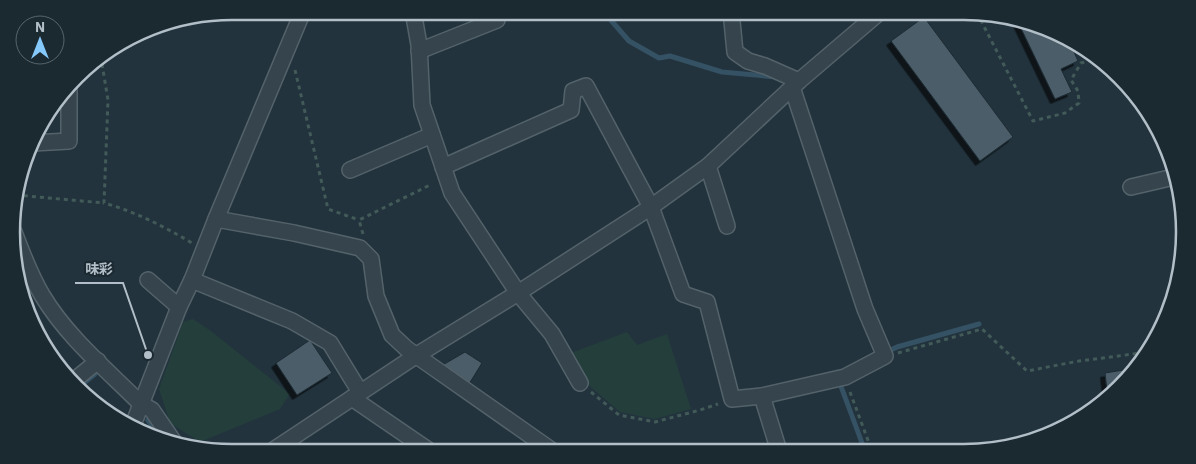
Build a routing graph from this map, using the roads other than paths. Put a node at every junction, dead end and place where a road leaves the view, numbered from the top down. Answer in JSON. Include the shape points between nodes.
{"nodes":[{"id":1,"x":299,"y":20,"type":"edge"},
{"id":2,"x":414,"y":20,"type":"edge"},
{"id":3,"x":497,"y":20,"type":"dead end"},
{"id":4,"x":732,"y":20,"type":"edge"},
{"id":5,"x":871,"y":20,"type":"edge"},
{"id":6,"x":419,"y":51,"type":"junction"},
{"id":7,"x":796,"y":84,"type":"junction"},
{"id":8,"x":69,"y":97,"type":"edge"},
{"id":9,"x":432,"y":135,"type":"junction"},
{"id":10,"x":40,"y":143,"type":"edge"},
{"id":11,"x":708,"y":166,"type":"junction"},
{"id":12,"x":350,"y":170,"type":"dead end"},
{"id":13,"x":445,"y":172,"type":"junction"},
{"id":14,"x":1169,"y":178,"type":"edge"},
{"id":15,"x":1131,"y":187,"type":"dead end"},
{"id":16,"x":651,"y":207,"type":"junction"},
{"id":17,"x":216,"y":218,"type":"junction"},
{"id":18,"x":727,"y":226,"type":"dead end"},
{"id":19,"x":20,"y":249,"type":"edge"},
{"id":20,"x":148,"y":280,"type":"dead end"},
{"id":21,"x":192,"y":280,"type":"junction"},
{"id":22,"x":518,"y":293,"type":"junction"},
{"id":23,"x":179,"y":307,"type":"junction"},
{"id":24,"x":417,"y":355,"type":"junction"},
{"id":25,"x":98,"y":361,"type":"junction"},
{"id":26,"x":77,"y":377,"type":"edge"},
{"id":27,"x":580,"y":384,"type":"road end"},
{"id":28,"x":356,"y":395,"type":"junction"},
{"id":29,"x":762,"y":396,"type":"junction"},
{"id":30,"x":141,"y":404,"type":"junction"},
{"id":31,"x":135,"y":420,"type":"edge"},
{"id":32,"x":169,"y":434,"type":"edge"},
{"id":33,"x":282,"y":444,"type":"edge"},
{"id":34,"x":421,"y":444,"type":"edge"},
{"id":35,"x":543,"y":444,"type":"edge"},
{"id":36,"x":777,"y":444,"type":"edge"}],
"edges":[{"from":1,"to":17,"type":"street"},
{"from":2,"to":6,"type":"street"},
{"from":3,"to":6,"type":"street"},
{"from":4,"to":7,"type":"street","via":[[735,52]]},
{"from":5,"to":7,"type":"street"},
{"from":6,"to":9,"type":"street","via":[[422,105]]},
{"from":7,"to":11,"type":"street"},
{"from":7,"to":29,"type":"street","via":[[865,309],[885,356],[845,377]]},
{"from":8,"to":10,"type":"street","via":[[69,141]]},
{"from":9,"to":12,"type":"street"},
{"from":9,"to":13,"type":"street"},
{"from":11,"to":16,"type":"street"},
{"from":11,"to":18,"type":"street"},
{"from":13,"to":16,"type":"street","via":[[571,110],[574,91],[586,86]]},
{"from":13,"to":22,"type":"street","via":[[452,193]]},
{"from":14,"to":15,"type":"street"},
{"from":16,"to":22,"type":"street"},
{"from":16,"to":29,"type":"street","via":[[683,294],[707,302],[732,399]]},
{"from":17,"to":21,"type":"street"},
{"from":17,"to":24,"type":"street","via":[[360,248],[371,259],[376,296],[392,335]]},
{"from":19,"to":25,"type":"street","via":[[42,296],[70,333]]},
{"from":20,"to":23,"type":"street"},
{"from":21,"to":23,"type":"street"},
{"from":21,"to":28,"type":"street","via":[[292,321],[330,343]]},
{"from":22,"to":24,"type":"street"},
{"from":22,"to":27,"type":"street","via":[[552,334]]},
{"from":23,"to":30,"type":"street"},
{"from":24,"to":28,"type":"street"},
{"from":24,"to":35,"type":"street"},
{"from":25,"to":26,"type":"street"},
{"from":25,"to":30,"type":"street"},
{"from":28,"to":33,"type":"street"},
{"from":28,"to":34,"type":"street"},
{"from":29,"to":36,"type":"street"},
{"from":30,"to":31,"type":"street"},
{"from":30,"to":32,"type":"street","via":[[152,410]]}]}
